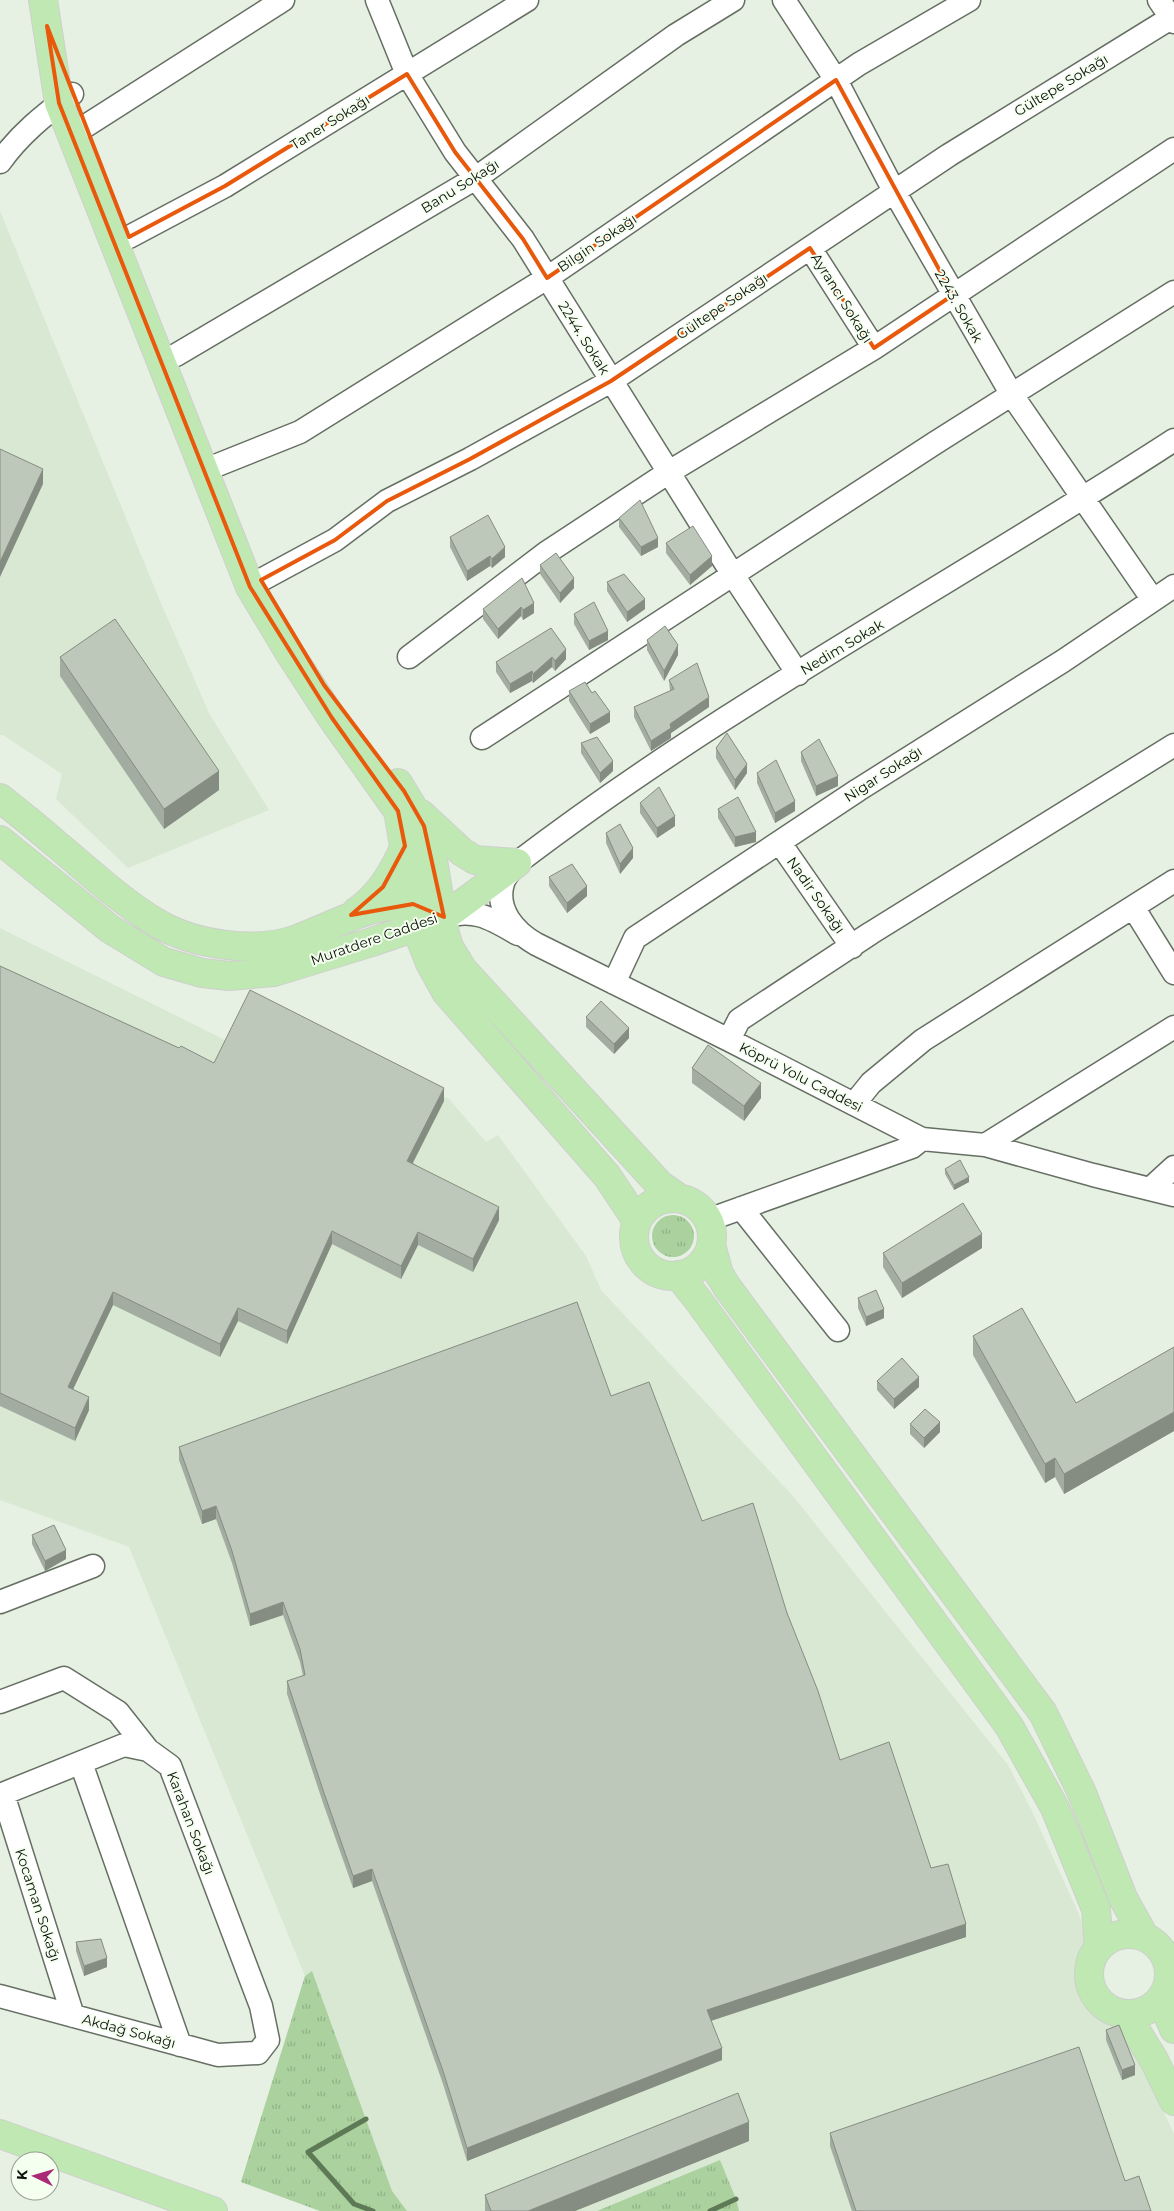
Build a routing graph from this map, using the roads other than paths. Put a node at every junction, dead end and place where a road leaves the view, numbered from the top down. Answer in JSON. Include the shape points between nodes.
{"nodes":[{"id":1,"x":284,"y":0,"type":"edge"},
{"id":2,"x":377,"y":0,"type":"edge"},
{"id":3,"x":527,"y":0,"type":"edge"},
{"id":4,"x":733,"y":0,"type":"edge"},
{"id":5,"x":784,"y":0,"type":"edge"},
{"id":6,"x":969,"y":0,"type":"edge"},
{"id":7,"x":45,"y":13,"type":"edge"},
{"id":8,"x":1170,"y":14,"type":"edge"},
{"id":9,"x":407,"y":74,"type":"junction"},
{"id":10,"x":836,"y":80,"type":"junction"},
{"id":11,"x":66,"y":99,"type":"junction"},
{"id":12,"x":84,"y":127,"type":"junction"},
{"id":13,"x":7,"y":145,"type":"edge"},
{"id":14,"x":1174,"y":149,"type":"edge"},
{"id":15,"x":0,"y":162,"type":"edge"},
{"id":16,"x":476,"y":178,"type":"junction"},
{"id":17,"x":894,"y":191,"type":"junction"},
{"id":18,"x":128,"y":237,"type":"junction"},
{"id":19,"x":810,"y":248,"type":"junction"},
{"id":20,"x":547,"y":278,"type":"junction"},
{"id":21,"x":1174,"y":292,"type":"edge"},
{"id":22,"x":953,"y":295,"type":"junction"},
{"id":23,"x":874,"y":348,"type":"junction"},
{"id":24,"x":176,"y":355,"type":"junction"},
{"id":25,"x":611,"y":381,"type":"junction"},
{"id":26,"x":1012,"y":394,"type":"junction"},
{"id":27,"x":1174,"y":440,"type":"edge"},
{"id":28,"x":215,"y":466,"type":"junction"},
{"id":29,"x":669,"y":472,"type":"junction"},
{"id":30,"x":1084,"y":499,"type":"junction"},
{"id":31,"x":733,"y":575,"type":"junction"},
{"id":32,"x":261,"y":580,"type":"junction"},
{"id":33,"x":1174,"y":586,"type":"edge"},
{"id":34,"x":1153,"y":600,"type":"junction"},
{"id":35,"x":409,"y":657,"type":"dead end"},
{"id":36,"x":798,"y":674,"type":"junction"},
{"id":37,"x":482,"y":738,"type":"dead end"},
{"id":38,"x":1174,"y":745,"type":"edge"},
{"id":39,"x":1,"y":799,"type":"edge"},
{"id":40,"x":414,"y":807,"type":"junction"},
{"id":41,"x":0,"y":834,"type":"edge"},
{"id":42,"x":0,"y":840,"type":"edge"},
{"id":43,"x":55,"y":843,"type":"junction"},
{"id":44,"x":780,"y":843,"type":"junction"},
{"id":45,"x":404,"y":846,"type":"junction"},
{"id":46,"x":517,"y":864,"type":"junction"},
{"id":47,"x":1174,"y":881,"type":"edge"},
{"id":48,"x":1133,"y":907,"type":"junction"},
{"id":49,"x":351,"y":915,"type":"junction"},
{"id":50,"x":416,"y":915,"type":"junction"},
{"id":51,"x":444,"y":916,"type":"junction"},
{"id":52,"x":372,"y":942,"type":"junction"},
{"id":53,"x":536,"y":944,"type":"junction"},
{"id":54,"x":852,"y":947,"type":"junction"},
{"id":55,"x":1174,"y":973,"type":"edge"},
{"id":56,"x":614,"y":982,"type":"junction"},
{"id":57,"x":446,"y":992,"type":"junction"},
{"id":58,"x":1174,"y":1027,"type":"edge"},
{"id":59,"x":729,"y":1040,"type":"junction"},
{"id":60,"x":854,"y":1104,"type":"junction"},
{"id":61,"x":922,"y":1140,"type":"junction"},
{"id":62,"x":985,"y":1145,"type":"junction"},
{"id":63,"x":1174,"y":1167,"type":"edge"},
{"id":64,"x":1150,"y":1189,"type":"junction"},
{"id":65,"x":1174,"y":1195,"type":"edge"},
{"id":66,"x":679,"y":1198,"type":"junction"},
{"id":67,"x":741,"y":1208,"type":"junction"},
{"id":68,"x":637,"y":1221,"type":"junction"},
{"id":69,"x":710,"y":1233,"type":"junction"},
{"id":70,"x":678,"y":1276,"type":"junction"},
{"id":71,"x":838,"y":1330,"type":"dead end"},
{"id":72,"x":94,"y":1566,"type":"dead end"},
{"id":73,"x":0,"y":1602,"type":"edge"},
{"id":74,"x":0,"y":1702,"type":"edge"},
{"id":75,"x":148,"y":1750,"type":"junction"},
{"id":76,"x":81,"y":1763,"type":"junction"},
{"id":77,"x":1,"y":1795,"type":"edge"},
{"id":78,"x":1144,"y":1936,"type":"junction"},
{"id":79,"x":1099,"y":1947,"type":"junction"},
{"id":80,"x":0,"y":1996,"type":"edge"},
{"id":81,"x":1161,"y":1999,"type":"junction"},
{"id":82,"x":1126,"y":2014,"type":"junction"},
{"id":83,"x":73,"y":2016,"type":"junction"},
{"id":84,"x":1174,"y":2029,"type":"edge"},
{"id":85,"x":180,"y":2045,"type":"junction"},
{"id":86,"x":258,"y":2053,"type":"joint"},
{"id":87,"x":1174,"y":2101,"type":"edge"},
{"id":88,"x":0,"y":2134,"type":"edge"},
{"id":89,"x":212,"y":2211,"type":"edge"}],
"edges":[{"from":1,"to":12,"type":"street"},
{"from":2,"to":9,"type":"street","name":"2244. Sokak"},
{"from":3,"to":9,"type":"street","name":"Taner Sokağı"},
{"from":4,"to":16,"type":"street","name":"Banu Sokağı","via":[[676,35]]},
{"from":5,"to":10,"type":"street","name":"2243. Sokak"},
{"from":6,"to":10,"type":"street","name":"Bilgin Sokağı"},
{"from":7,"to":11,"type":"main road"},
{"from":8,"to":17,"type":"street","name":"Gültepe Sokağı"},
{"from":9,"to":16,"type":"street","name":"2244. Sokak","via":[[455,152]]},
{"from":9,"to":18,"type":"street","name":"Taner Sokağı","via":[[225,186]]},
{"from":10,"to":17,"type":"street","name":"2243. Sokak"},
{"from":10,"to":20,"type":"street","name":"Bilgin Sokağı"},
{"from":11,"to":12,"type":"main road"},
{"from":11,"to":13,"type":"street"},
{"from":11,"to":45,"type":"main road","via":[[250,586],[326,710],[398,811]]},
{"from":12,"to":18,"type":"main road"},
{"from":13,"to":15,"type":"street"},
{"from":14,"to":22,"type":"street"},
{"from":16,"to":20,"type":"street","name":"2244. Sokak","via":[[523,239]]},
{"from":16,"to":24,"type":"street","name":"Banu Sokağı"},
{"from":17,"to":19,"type":"street","name":"Gültepe Sokağı"},
{"from":17,"to":22,"type":"street","name":"2243. Sokak"},
{"from":18,"to":24,"type":"main road"},
{"from":19,"to":23,"type":"street","name":"Ayrancı Sokağı"},
{"from":19,"to":25,"type":"street","name":"Gültepe Sokağı"},
{"from":20,"to":25,"type":"street","name":"2244. Sokak"},
{"from":20,"to":28,"type":"street","name":"Bilgin Sokağı","via":[[300,432]]},
{"from":21,"to":26,"type":"street"},
{"from":22,"to":23,"type":"street"},
{"from":22,"to":26,"type":"street","name":"2243. Sokak"},
{"from":23,"to":29,"type":"street"},
{"from":24,"to":28,"type":"main road"},
{"from":25,"to":29,"type":"street","name":"2244. Sokak"},
{"from":25,"to":32,"type":"street","name":"Gültepe Sokağı","via":[[386,501],[336,540]]},
{"from":26,"to":30,"type":"street","name":"2243. Sokak"},
{"from":26,"to":31,"type":"street"},
{"from":27,"to":30,"type":"street","name":"Nedim Sokak"},
{"from":28,"to":32,"type":"main road"},
{"from":29,"to":31,"type":"street","name":"2244. Sokak"},
{"from":29,"to":35,"type":"street","via":[[546,553]]},
{"from":30,"to":34,"type":"street","name":"2243. Sokak"},
{"from":30,"to":36,"type":"street","name":"Nedim Sokak"},
{"from":31,"to":36,"type":"street","name":"2244. Sokak"},
{"from":31,"to":37,"type":"street"},
{"from":32,"to":40,"type":"main road","via":[[324,685]]},
{"from":33,"to":34,"type":"street","name":"Nigar Sokağı"},
{"from":34,"to":44,"type":"street","name":"Nigar Sokağı"},
{"from":36,"to":46,"type":"street","name":"Nedim Sokak","via":[[666,758]]},
{"from":38,"to":54,"type":"street"},
{"from":39,"to":43,"type":"main road","name":"Muratdere Caddesi"},
{"from":40,"to":46,"type":"main road","via":[[462,852],[476,860]]},
{"from":40,"to":51,"type":"main road","via":[[424,826],[432,854]]},
{"from":41,"to":43,"type":"main road"},
{"from":42,"to":52,"type":"main road","name":"Muratdere Caddesi","via":[[110,929],[164,962],[202,973],[229,976],[274,972]]},
{"from":43,"to":49,"type":"main road","name":"Muratdere Caddesi","via":[[109,890],[158,924],[195,939],[221,944],[280,945],[327,928]]},
{"from":44,"to":54,"type":"street","name":"Nadir Sokağı"},
{"from":44,"to":56,"type":"street","name":"Nigar Sokağı","via":[[635,938]]},
{"from":45,"to":49,"type":"main road","via":[[383,887],[371,901]]},
{"from":45,"to":50,"type":"main road"},
{"from":46,"to":51,"type":"main road"},
{"from":46,"to":53,"type":"street","name":"Köprü Yolu Caddesi","via":[[503,882],[506,915],[511,925]]},
{"from":47,"to":48,"type":"street"},
{"from":48,"to":55,"type":"street"},
{"from":48,"to":60,"type":"street","via":[[923,1040],[871,1083]]},
{"from":49,"to":50,"type":"main road","name":"Muratdere Caddesi","via":[[372,908]]},
{"from":50,"to":51,"type":"main road","name":"Muratdere Caddesi","via":[[430,908]]},
{"from":50,"to":52,"type":"main road","name":"Muratdere Caddesi"},
{"from":50,"to":57,"type":"main road","via":[[430,963]]},
{"from":51,"to":53,"type":"street","via":[[456,912],[475,914],[494,920]]},
{"from":51,"to":66,"type":"main road","via":[[449,947],[463,970],[660,1185]]},
{"from":52,"to":57,"type":"main road","via":[[394,946],[412,956]]},
{"from":53,"to":56,"type":"street","name":"Köprü Yolu Caddesi"},
{"from":54,"to":59,"type":"street","via":[[739,1020]]},
{"from":56,"to":59,"type":"street","name":"Köprü Yolu Caddesi"},
{"from":57,"to":68,"type":"main road","via":[[607,1176]]},
{"from":58,"to":62,"type":"street"},
{"from":59,"to":60,"type":"street","name":"Köprü Yolu Caddesi"},
{"from":60,"to":61,"type":"street","name":"Köprü Yolu Caddesi"},
{"from":61,"to":62,"type":"street","name":"Köprü Yolu Caddesi"},
{"from":61,"to":67,"type":"street","via":[[912,1147]]},
{"from":62,"to":64,"type":"street","name":"Köprü Yolu Caddesi"},
{"from":63,"to":64,"type":"street"},
{"from":64,"to":65,"type":"street","name":"Köprü Yolu Caddesi"},
{"from":66,"to":68,"type":"main road","via":[[654,1202]]},
{"from":66,"to":69,"type":"main road","via":[[701,1210]]},
{"from":67,"to":69,"type":"street"},
{"from":67,"to":71,"type":"street"},
{"from":68,"to":70,"type":"main road","via":[[634,1236],[640,1258],[661,1274]]},
{"from":69,"to":70,"type":"main road","via":[[706,1257],[698,1267]]},
{"from":69,"to":78,"type":"main road","via":[[719,1274],[727,1287],[1043,1713],[1082,1793],[1123,1898]]},
{"from":70,"to":79,"type":"main road","via":[[1010,1726],[1055,1808],[1096,1909]]},
{"from":72,"to":73,"type":"street"},
{"from":74,"to":75,"type":"street","via":[[64,1678],[118,1712]]},
{"from":75,"to":76,"type":"street","name":"Karahan Sokağı","via":[[124,1745]]},
{"from":75,"to":86,"type":"street","name":"Karahan Sokağı","via":[[170,1766],[261,2006],[268,2040]]},
{"from":76,"to":77,"type":"street","name":"Karahan Sokağı"},
{"from":76,"to":85,"type":"street"},
{"from":77,"to":83,"type":"street","name":"Kocaman Sokağı"},
{"from":78,"to":79,"type":"main road","via":[[1130,1933],[1116,1936]]},
{"from":78,"to":81,"type":"main road","via":[[1164,1954],[1169,1968],[1169,1982]]},
{"from":79,"to":82,"type":"main road","via":[[1090,1964],[1092,1990],[1108,2009]]},
{"from":80,"to":83,"type":"street","name":"Akdağ Sokağı"},
{"from":81,"to":82,"type":"main road","via":[[1146,2011]]},
{"from":81,"to":84,"type":"main road"},
{"from":82,"to":87,"type":"main road"},
{"from":83,"to":85,"type":"street","name":"Akdağ Sokağı"},
{"from":85,"to":86,"type":"street","name":"Akdağ Sokağı","via":[[218,2055]]},
{"from":88,"to":89,"type":"main road"}]}
